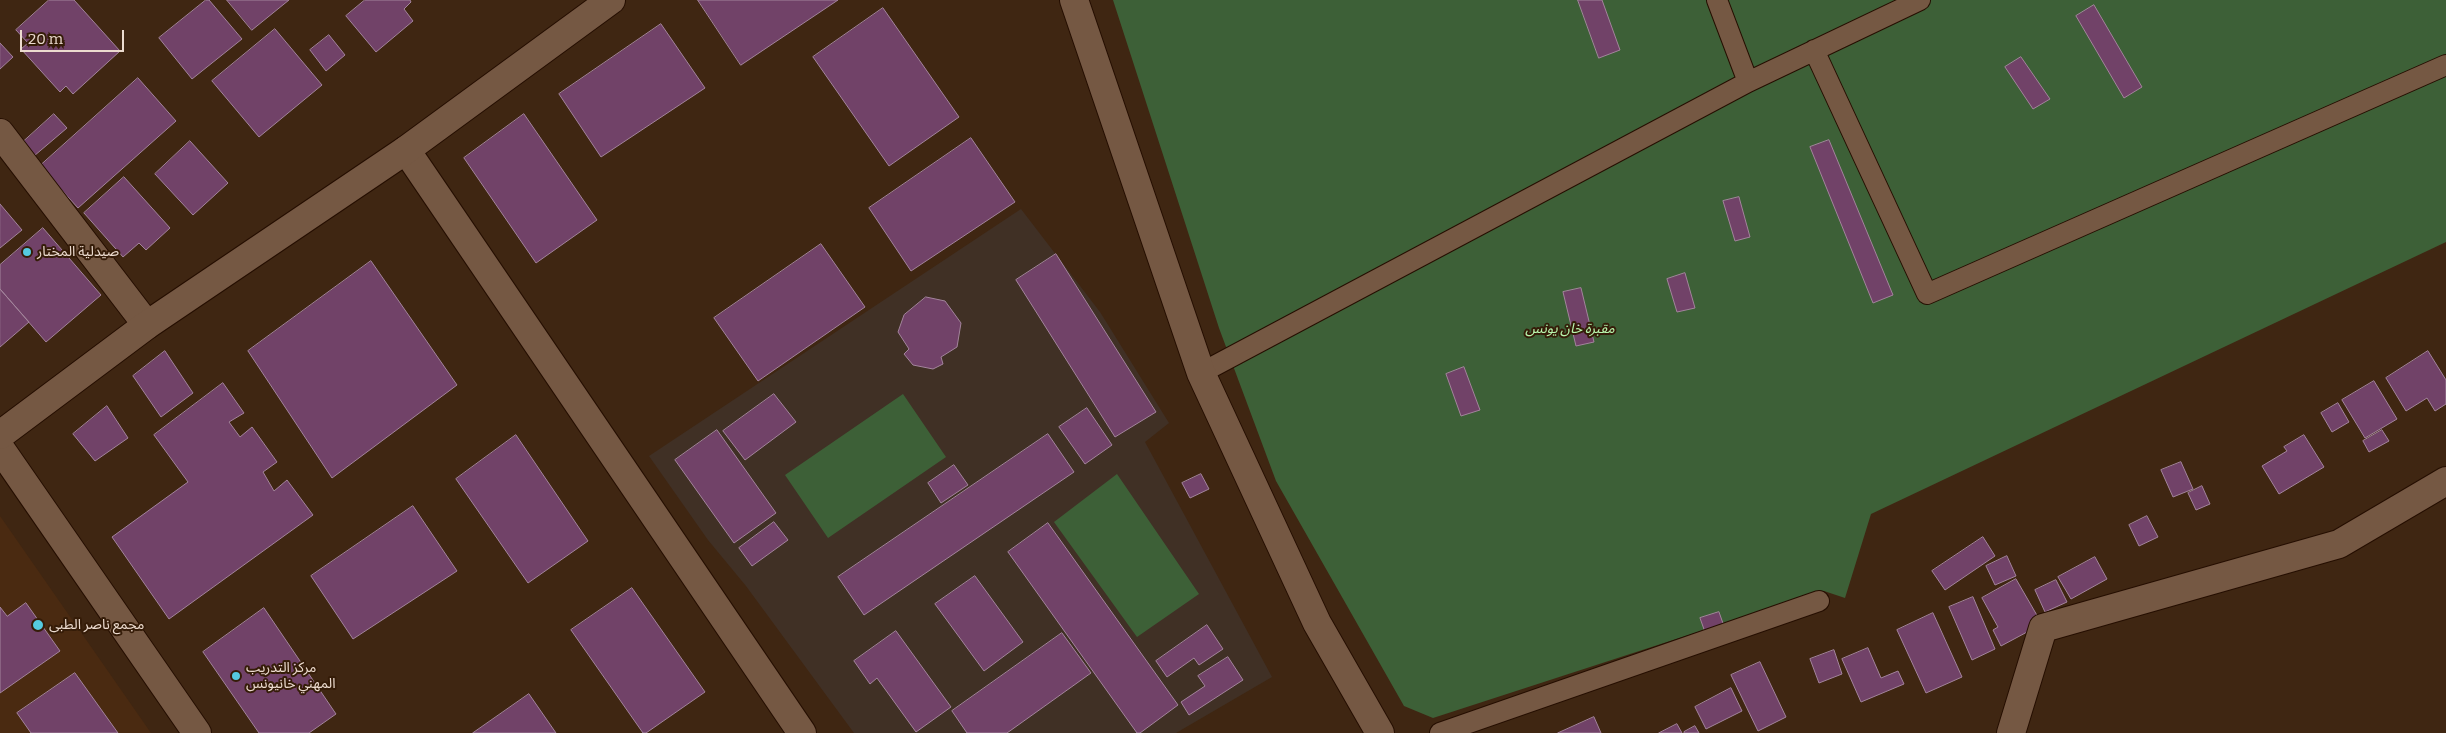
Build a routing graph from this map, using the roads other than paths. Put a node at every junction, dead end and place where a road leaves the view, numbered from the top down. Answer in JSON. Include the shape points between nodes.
{"nodes":[{"id":1,"x":611,"y":0,"type":"edge"},
{"id":2,"x":1074,"y":0,"type":"edge"},
{"id":3,"x":1717,"y":0,"type":"edge"},
{"id":4,"x":1920,"y":0,"type":"edge"},
{"id":5,"x":1814,"y":50,"type":"junction"},
{"id":6,"x":2446,"y":65,"type":"edge"},
{"id":7,"x":1748,"y":82,"type":"junction"},
{"id":8,"x":3,"y":142,"type":"edge"},
{"id":9,"x":406,"y":150,"type":"junction"},
{"id":10,"x":147,"y":325,"type":"junction"},
{"id":11,"x":1201,"y":373,"type":"junction"},
{"id":12,"x":0,"y":435,"type":"edge"},
{"id":13,"x":0,"y":448,"type":"edge"},
{"id":14,"x":2446,"y":481,"type":"edge"},
{"id":15,"x":1819,"y":601,"type":"dead end"},
{"id":16,"x":197,"y":733,"type":"edge"},
{"id":17,"x":802,"y":733,"type":"edge"},
{"id":18,"x":1380,"y":733,"type":"edge"},
{"id":19,"x":1440,"y":733,"type":"edge"},
{"id":20,"x":2011,"y":733,"type":"edge"}],
"edges":[{"from":1,"to":9,"type":"street"},
{"from":2,"to":11,"type":"street"},
{"from":3,"to":7,"type":"lane"},
{"from":4,"to":5,"type":"lane"},
{"from":5,"to":6,"type":"lane","via":[[1927,294]]},
{"from":5,"to":7,"type":"lane"},
{"from":7,"to":11,"type":"lane"},
{"from":8,"to":10,"type":"street"},
{"from":9,"to":10,"type":"street"},
{"from":9,"to":17,"type":"street"},
{"from":10,"to":12,"type":"street"},
{"from":11,"to":18,"type":"street","via":[[1317,623]]},
{"from":13,"to":16,"type":"street"},
{"from":14,"to":20,"type":"street","via":[[2339,544],[2043,628]]},
{"from":15,"to":19,"type":"lane"}]}
